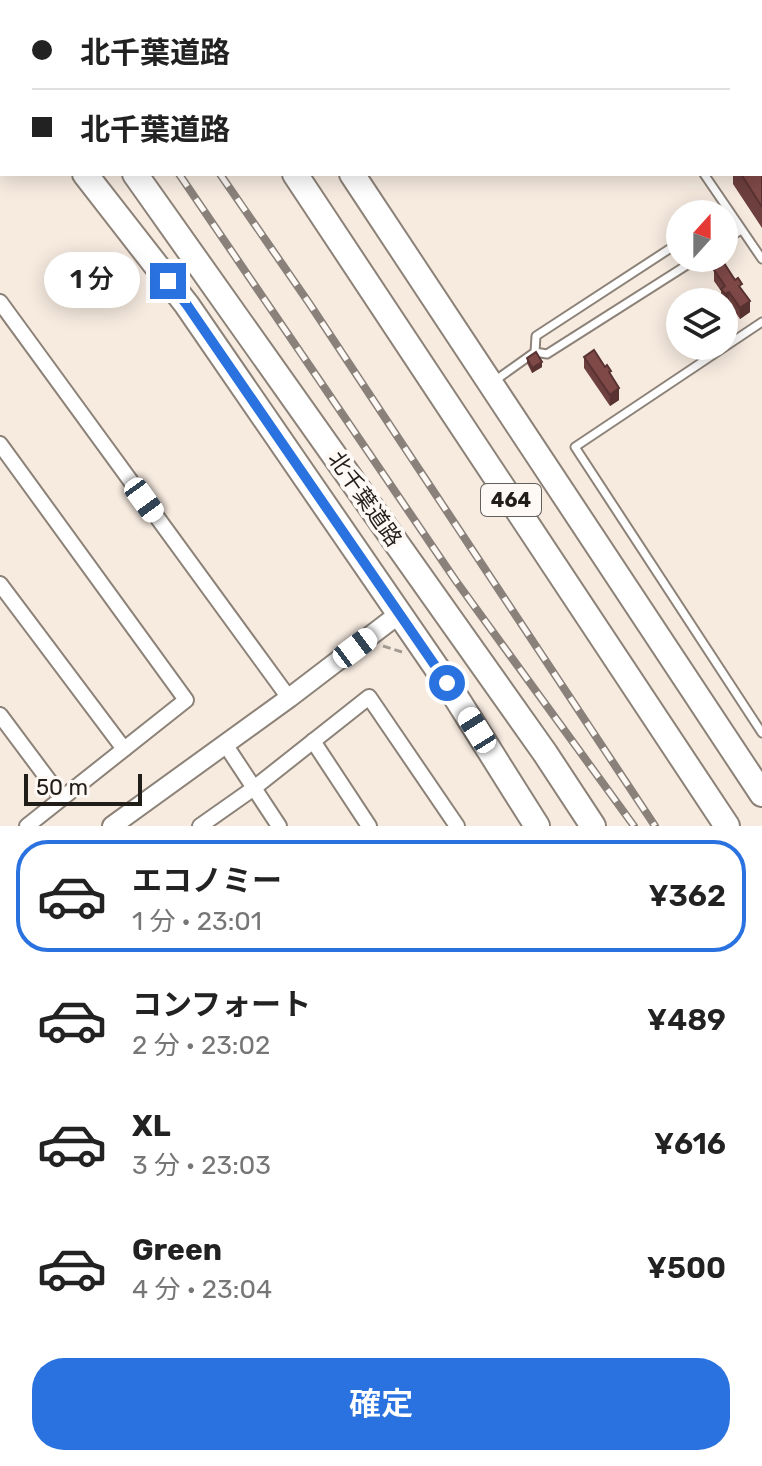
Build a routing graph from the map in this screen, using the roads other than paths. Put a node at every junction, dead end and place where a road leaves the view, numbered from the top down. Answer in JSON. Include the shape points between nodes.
{"nodes":[{"id":1,"x":87,"y":176,"type":"edge"},
{"id":2,"x":136,"y":176,"type":"edge"},
{"id":3,"x":296,"y":176,"type":"edge"},
{"id":4,"x":353,"y":176,"type":"edge"},
{"id":5,"x":705,"y":176,"type":"edge"},
{"id":6,"x":718,"y":200,"type":"edge"},
{"id":7,"x":738,"y":227,"type":"edge"},
{"id":8,"x":741,"y":230,"type":"junction"},
{"id":9,"x":738,"y":232,"type":"edge"},
{"id":10,"x":666,"y":251,"type":"edge"},
{"id":11,"x":762,"y":259,"type":"edge"},
{"id":12,"x":676,"y":272,"type":"edge"},
{"id":13,"x":0,"y":302,"type":"edge"},
{"id":14,"x":762,"y":322,"type":"edge"},
{"id":15,"x":535,"y":352,"type":"junction"},
{"id":16,"x":491,"y":383,"type":"junction"},
{"id":17,"x":0,"y":444,"type":"edge"},
{"id":18,"x":0,"y":584,"type":"edge"},
{"id":19,"x":399,"y":614,"type":"junction"},
{"id":20,"x":289,"y":698,"type":"junction"},
{"id":21,"x":0,"y":715,"type":"edge"},
{"id":22,"x":762,"y":733,"type":"edge"},
{"id":23,"x":313,"y":741,"type":"junction"},
{"id":24,"x":225,"y":744,"type":"junction"},
{"id":25,"x":124,"y":749,"type":"junction"},
{"id":26,"x":254,"y":788,"type":"junction"},
{"id":27,"x":762,"y":794,"type":"edge"},
{"id":28,"x":62,"y":798,"type":"junction"},
{"id":29,"x":37,"y":823,"type":"edge"},
{"id":30,"x":112,"y":826,"type":"edge"},
{"id":31,"x":200,"y":826,"type":"edge"},
{"id":32,"x":279,"y":826,"type":"edge"},
{"id":33,"x":369,"y":826,"type":"edge"},
{"id":34,"x":457,"y":826,"type":"edge"},
{"id":35,"x":537,"y":826,"type":"edge"},
{"id":36,"x":593,"y":826,"type":"edge"},
{"id":37,"x":727,"y":826,"type":"edge"}],
"edges":[{"from":1,"to":19,"type":"highway","name":"北千葉道路","via":[[187,305]]},
{"from":2,"to":36,"type":"highway","name":"北千葉道路"},
{"from":3,"to":37,"type":"highway","number":"464"},
{"from":4,"to":16,"type":"highway","number":"464"},
{"from":5,"to":6,"type":"lane"},
{"from":7,"to":8,"type":"lane"},
{"from":8,"to":9,"type":"lane"},
{"from":8,"to":11,"type":"lane"},
{"from":10,"to":15,"type":"lane","via":[[536,336]]},
{"from":12,"to":15,"type":"lane","via":[[547,354]]},
{"from":13,"to":20,"type":"street"},
{"from":14,"to":22,"type":"lane","via":[[575,447]]},
{"from":15,"to":16,"type":"lane"},
{"from":16,"to":27,"type":"highway","number":"464"},
{"from":17,"to":25,"type":"street","via":[[186,700]]},
{"from":18,"to":25,"type":"street"},
{"from":19,"to":20,"type":"street"},
{"from":19,"to":35,"type":"highway","name":"北千葉道路"},
{"from":20,"to":24,"type":"street"},
{"from":21,"to":28,"type":"street"},
{"from":23,"to":26,"type":"street"},
{"from":23,"to":33,"type":"street"},
{"from":23,"to":34,"type":"street","via":[[369,697]]},
{"from":24,"to":26,"type":"street"},
{"from":24,"to":30,"type":"street"},
{"from":25,"to":28,"type":"street"},
{"from":26,"to":31,"type":"street"},
{"from":26,"to":32,"type":"street"},
{"from":28,"to":29,"type":"street"}]}
